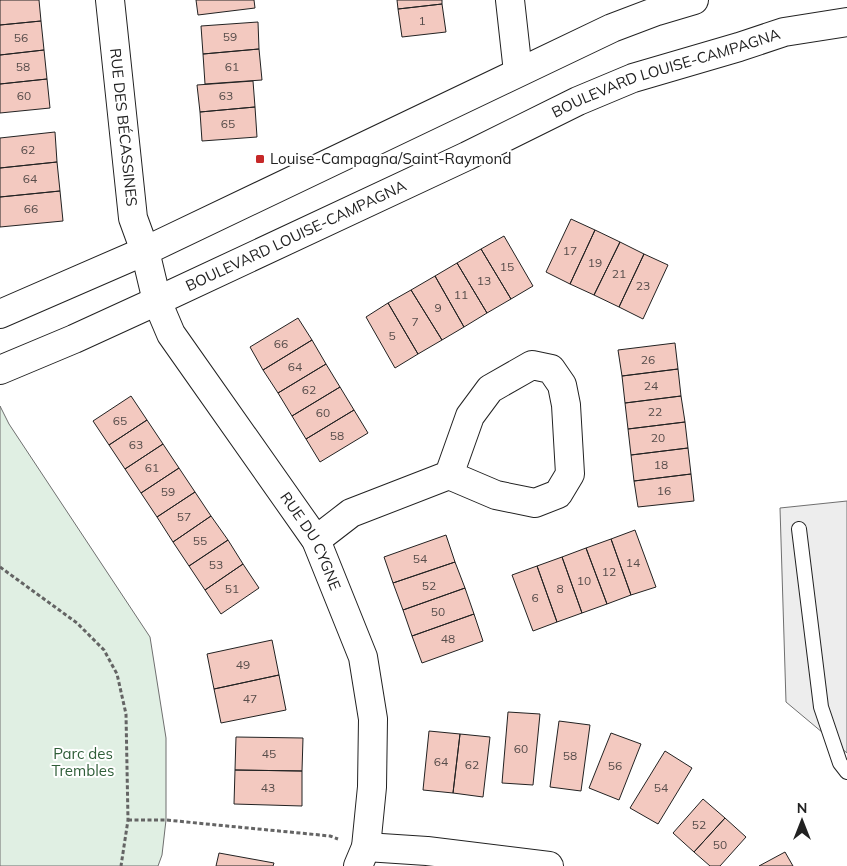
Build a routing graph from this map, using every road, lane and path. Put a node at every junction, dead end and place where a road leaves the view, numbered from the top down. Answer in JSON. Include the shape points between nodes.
{"nodes":[{"id":1,"x":110,"y":0,"type":"edge"},
{"id":2,"x":510,"y":0,"type":"edge"},
{"id":3,"x":694,"y":0,"type":"edge"},
{"id":4,"x":847,"y":22,"type":"edge"},
{"id":5,"x":518,"y":72,"type":"junction"},
{"id":6,"x":144,"y":251,"type":"junction"},
{"id":7,"x":157,"y":301,"type":"junction"},
{"id":8,"x":0,"y":314,"type":"edge"},
{"id":9,"x":0,"y":370,"type":"edge"},
{"id":10,"x":449,"y":475,"type":"junction"},
{"id":11,"x":799,"y":529,"type":"dead end"},
{"id":12,"x":316,"y":540,"type":"junction"},
{"id":13,"x":0,"y":567,"type":"edge"},
{"id":14,"x":847,"y":772,"type":"edge"},
{"id":15,"x":128,"y":820,"type":"junction"},
{"id":16,"x":362,"y":857,"type":"edge"},
{"id":17,"x":121,"y":866,"type":"edge"},
{"id":18,"x":548,"y":866,"type":"edge"}],
"edges":[{"from":1,"to":6,"type":"street","name":"RUE DES BÉCASSINES","via":[[131,204]]},
{"from":2,"to":5,"type":"street"},
{"from":3,"to":5,"type":"street","via":[[612,28]]},
{"from":4,"to":7,"type":"street","name":"BOULEVARD LOUISE-CAMPAGNA","via":[[784,32],[633,78],[578,101]]},
{"from":5,"to":6,"type":"street"},
{"from":6,"to":7,"type":"street","name":"RUE DU CYGNE"},
{"from":6,"to":8,"type":"street"},
{"from":7,"to":9,"type":"street","name":"BOULEVARD LOUISE-CAMPAGNA"},
{"from":7,"to":12,"type":"street","name":"RUE DU CYGNE","via":[[171,334]]},
{"from":10,"to":10,"type":"street","via":[[496,495],[535,503],[558,494],[570,474],[566,405],[562,385],[551,369],[532,366],[490,389],[470,416]]},
{"from":10,"to":12,"type":"street","via":[[350,513]]},
{"from":11,"to":14,"type":"lane","via":[[821,707],[840,763]]},
{"from":12,"to":16,"type":"street","name":"RUE DU CYGNE","via":[[363,656],[373,719],[372,787]]},
{"from":13,"to":15,"type":"path","via":[[77,623],[104,650],[117,674],[126,714]]},
{"from":15,"to":16,"type":"path","via":[[166,820],[330,836]]},
{"from":15,"to":17,"type":"path"},
{"from":16,"to":18,"type":"street","via":[[426,850]]}]}
